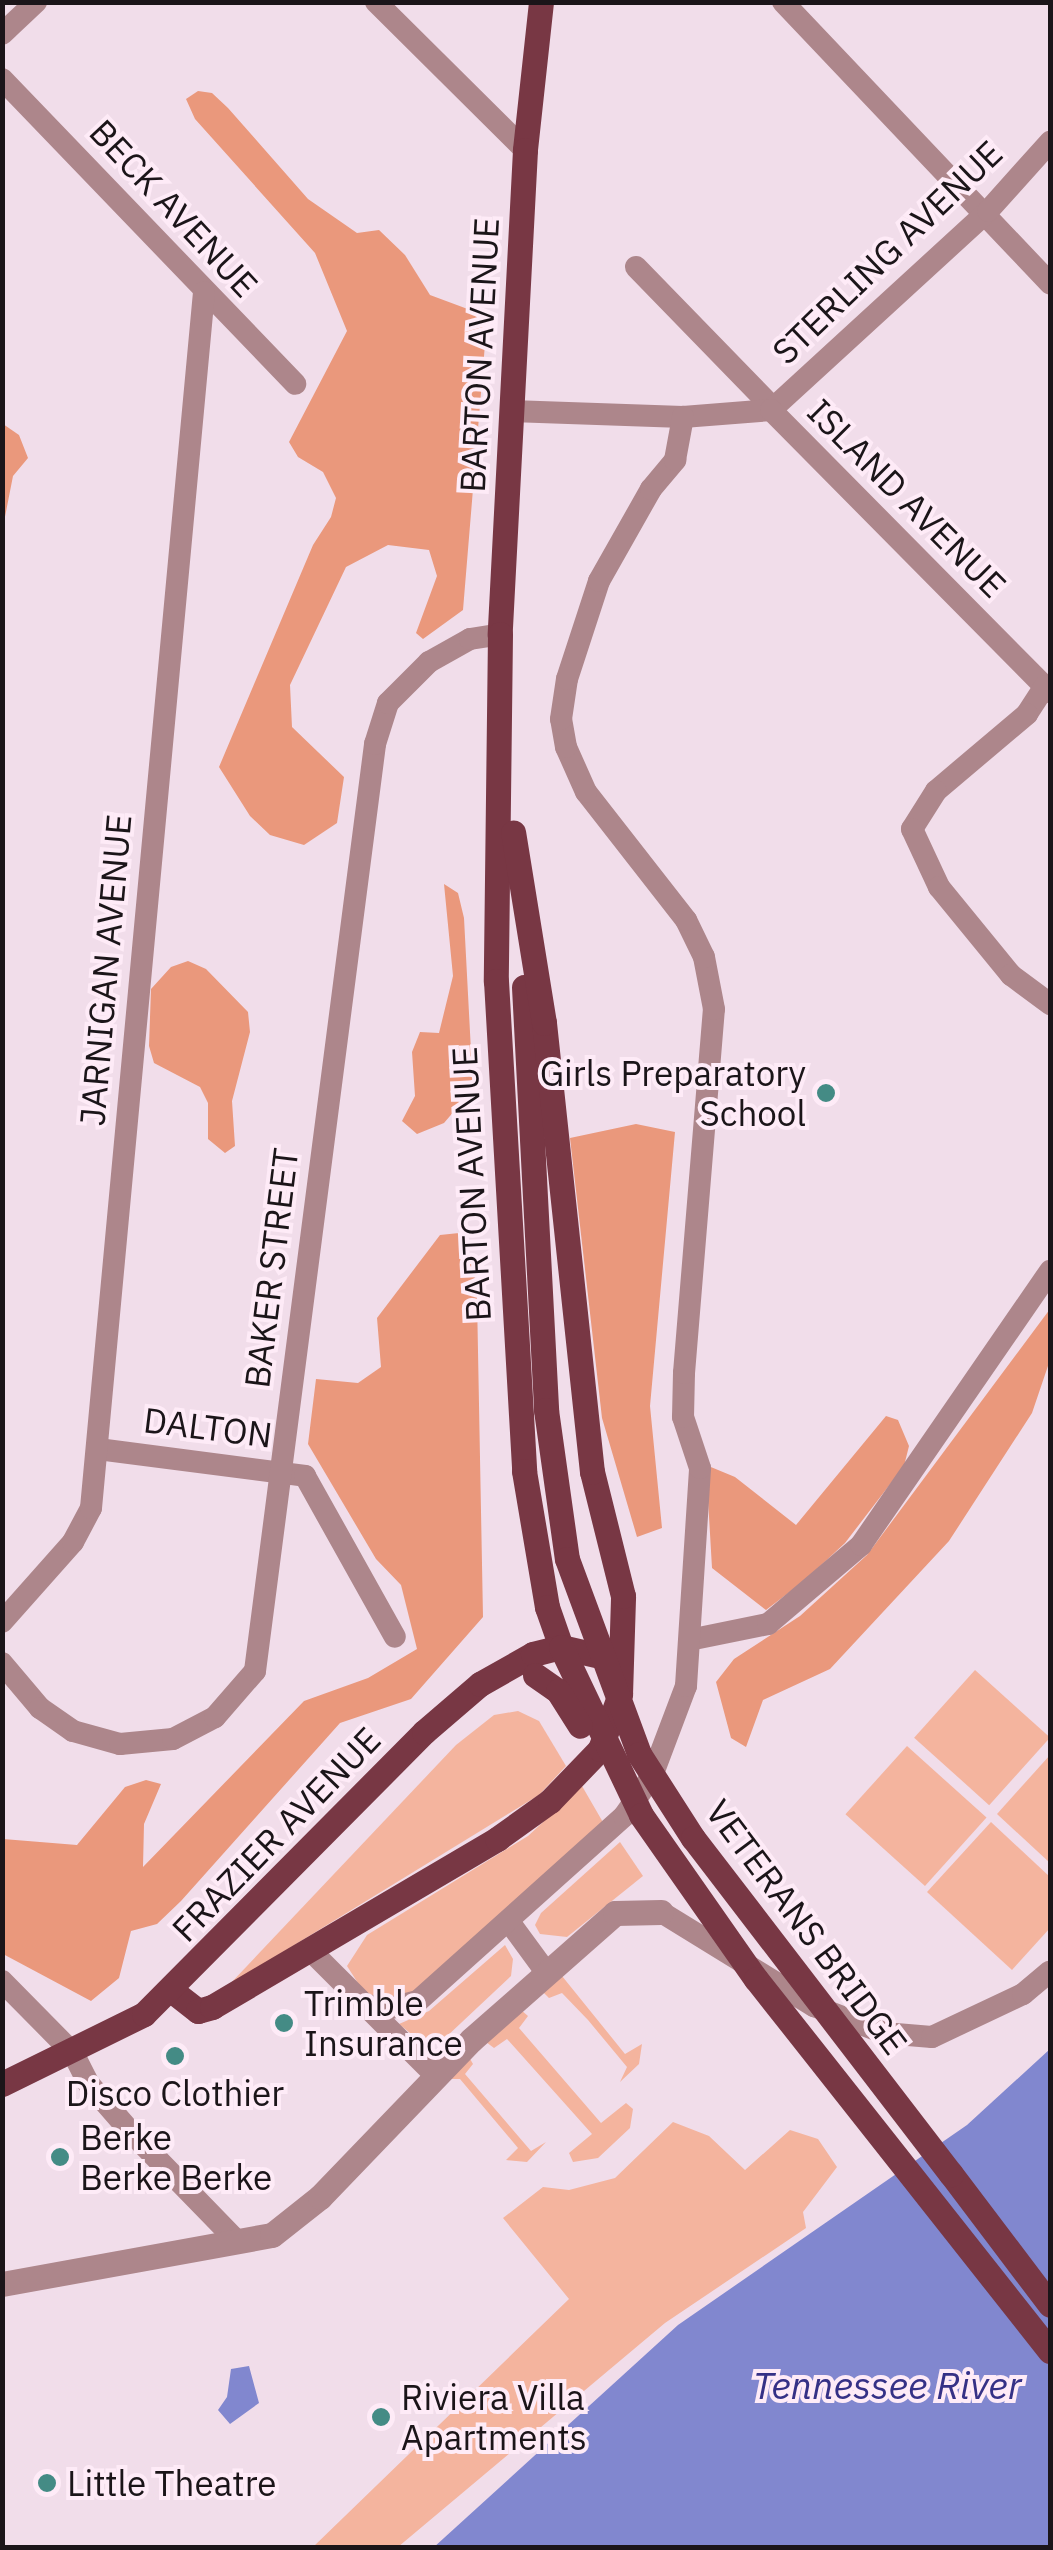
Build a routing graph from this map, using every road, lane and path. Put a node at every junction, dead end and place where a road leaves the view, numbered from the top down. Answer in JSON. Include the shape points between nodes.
{"nodes":[{"id":1,"x":36,"y":2,"type":"edge"},
{"id":2,"x":376,"y":2,"type":"edge"},
{"id":3,"x":541,"y":2,"type":"edge"},
{"id":4,"x":786,"y":4,"type":"edge"},
{"id":5,"x":2,"y":34,"type":"edge"},
{"id":6,"x":2,"y":79,"type":"edge"},
{"id":7,"x":1050,"y":142,"type":"edge"},
{"id":8,"x":525,"y":150,"type":"junction"},
{"id":9,"x":988,"y":212,"type":"junction"},
{"id":10,"x":636,"y":267,"type":"dead end"},
{"id":11,"x":1050,"y":283,"type":"edge"},
{"id":12,"x":204,"y":292,"type":"junction"},
{"id":13,"x":296,"y":384,"type":"dead end"},
{"id":14,"x":772,"y":409,"type":"junction"},
{"id":15,"x":511,"y":411,"type":"junction"},
{"id":16,"x":684,"y":417,"type":"junction"},
{"id":17,"x":500,"y":634,"type":"junction"},
{"id":18,"x":1048,"y":689,"type":"edge"},
{"id":19,"x":500,"y":713,"type":"junction"},
{"id":20,"x":513,"y":832,"type":"junction"},
{"id":21,"x":1050,"y":1004,"type":"edge"},
{"id":22,"x":1050,"y":1271,"type":"edge"},
{"id":23,"x":98,"y":1448,"type":"junction"},
{"id":24,"x":280,"y":1470,"type":"junction"},
{"id":25,"x":568,"y":1559,"type":"joint"},
{"id":26,"x":2,"y":1622,"type":"edge"},
{"id":27,"x":395,"y":1637,"type":"dead end"},
{"id":28,"x":694,"y":1638,"type":"junction"},
{"id":29,"x":561,"y":1647,"type":"junction"},
{"id":30,"x":599,"y":1656,"type":"junction"},
{"id":31,"x":2,"y":1663,"type":"edge"},
{"id":32,"x":458,"y":1701,"type":"junction"},
{"id":33,"x":661,"y":1912,"type":"joint"},
{"id":34,"x":510,"y":1924,"type":"junction"},
{"id":35,"x":312,"y":1952,"type":"junction"},
{"id":36,"x":1050,"y":1971,"type":"edge"},
{"id":37,"x":546,"y":1972,"type":"junction"},
{"id":38,"x":756,"y":1979,"type":"junction"},
{"id":39,"x":2,"y":1981,"type":"edge"},
{"id":40,"x":171,"y":1990,"type":"junction"},
{"id":41,"x":364,"y":2005,"type":"junction"},
{"id":42,"x":73,"y":2053,"type":"junction"},
{"id":43,"x":434,"y":2074,"type":"junction"},
{"id":44,"x":2,"y":2084,"type":"edge"},
{"id":45,"x":238,"y":2242,"type":"junction"},
{"id":46,"x":2,"y":2284,"type":"edge"},
{"id":47,"x":1050,"y":2305,"type":"edge"},
{"id":48,"x":1050,"y":2351,"type":"edge"}],
"edges":[{"from":1,"to":5,"type":"street"},
{"from":2,"to":8,"type":"street"},
{"from":3,"to":8,"type":"main road","name":"BARTON AVENUE"},
{"from":4,"to":9,"type":"street"},
{"from":6,"to":12,"type":"street","name":"BECK AVENUE"},
{"from":7,"to":9,"type":"street","name":"STERLING AVENUE"},
{"from":8,"to":15,"type":"main road","name":"BARTON AVENUE"},
{"from":9,"to":11,"type":"street"},
{"from":9,"to":14,"type":"street","name":"STERLING AVENUE"},
{"from":10,"to":14,"type":"street","name":"ISLAND AVENUE"},
{"from":12,"to":13,"type":"street","name":"BECK AVENUE"},
{"from":12,"to":23,"type":"street","name":"JARNIGAN AVENUE"},
{"from":14,"to":16,"type":"street","name":"ISLAND AVENUE"},
{"from":14,"to":18,"type":"street","name":"ISLAND AVENUE"},
{"from":15,"to":16,"type":"street","name":"ISLAND AVENUE"},
{"from":15,"to":17,"type":"main road","name":"BARTON AVENUE"},
{"from":16,"to":28,"type":"street","via":[[675,460],[651,488],[599,581],[567,679],[562,719],[566,748],[586,792],[686,920],[704,956],[714,1009],[683,1416],[700,1468]]},
{"from":17,"to":19,"type":"main road","name":"BARTON AVENUE"},
{"from":17,"to":24,"type":"street","name":"BAKER STREET","via":[[470,639],[429,662],[388,702],[376,744]]},
{"from":18,"to":21,"type":"street","via":[[936,791],[912,830],[940,886],[1010,975]]},
{"from":19,"to":20,"type":"main road","name":"BARTON AVENUE"},
{"from":19,"to":29,"type":"main road","name":"BARTON AVENUE","via":[[496,981],[512,1305],[526,1498]]},
{"from":20,"to":25,"type":"main road","name":"BARTON AVENUE","via":[[546,1410]]},
{"from":20,"to":35,"type":"main road","via":[[544,1023],[592,1472],[623,1596],[620,1694],[600,1749],[550,1800]]},
{"from":22,"to":28,"type":"street","via":[[860,1544],[768,1624]]},
{"from":23,"to":24,"type":"street","name":"DALTON"},
{"from":23,"to":26,"type":"street","name":"JARNIGAN AVENUE","via":[[86,1523]]},
{"from":24,"to":27,"type":"street","name":"DALTON","via":[[304,1476]]},
{"from":24,"to":31,"type":"street","name":"BAKER STREET","via":[[255,1671],[215,1717],[174,1740],[120,1744],[73,1731],[40,1708]]},
{"from":25,"to":30,"type":"main road","name":"VETERANS BRIDGE","bridge":true},
{"from":28,"to":34,"type":"street","via":[[673,1731],[652,1776],[624,1816]]},
{"from":29,"to":30,"type":"main road"},
{"from":29,"to":32,"type":"main road","name":"FRAZIER AVENUE","via":[[504,1669]]},
{"from":29,"to":38,"type":"main road","name":"VETERANS BRIDGE","bridge":true,"via":[[641,1815]]},
{"from":30,"to":47,"type":"main road","name":"VETERANS BRIDGE","bridge":true,"via":[[639,1754],[693,1838]]},
{"from":32,"to":38,"type":"main road","bridge":true,"via":[[504,1679],[534,1675],[558,1690],[656,1857]]},
{"from":32,"to":40,"type":"main road","name":"FRAZIER AVENUE"},
{"from":33,"to":36,"type":"street","via":[[814,2006],[884,2033],[932,2037],[1023,1994]]},
{"from":33,"to":37,"type":"street","via":[[615,1913]]},
{"from":34,"to":37,"type":"street"},
{"from":34,"to":41,"type":"street","via":[[418,2002]]},
{"from":35,"to":40,"type":"main road","via":[[212,2007],[198,2010]]},
{"from":35,"to":41,"type":"street"},
{"from":37,"to":43,"type":"street"},
{"from":38,"to":48,"type":"main road","name":"VETERANS BRIDGE","bridge":true},
{"from":39,"to":42,"type":"street"},
{"from":40,"to":42,"type":"main road","name":"FRAZIER AVENUE","via":[[131,2023]]},
{"from":41,"to":43,"type":"street"},
{"from":42,"to":44,"type":"main road","name":"FRAZIER AVENUE"},
{"from":42,"to":45,"type":"street","via":[[89,2084],[129,2130]]},
{"from":43,"to":45,"type":"street","via":[[296,2220],[272,2235]]},
{"from":45,"to":46,"type":"street"}]}
